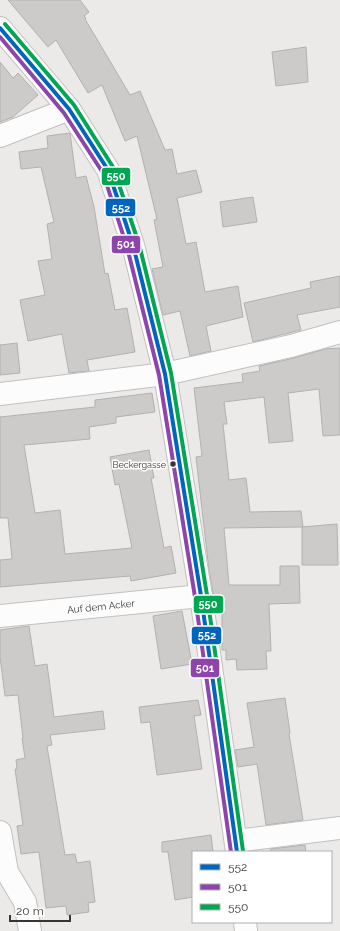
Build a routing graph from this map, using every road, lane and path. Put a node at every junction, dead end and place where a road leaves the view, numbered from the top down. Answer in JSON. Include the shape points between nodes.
{"nodes":[{"id":1,"x":0,"y":28,"type":"edge"},
{"id":2,"x":69,"y":109,"type":"junction"},
{"id":3,"x":0,"y":136,"type":"edge"},
{"id":4,"x":340,"y":332,"type":"edge"},
{"id":5,"x":165,"y":374,"type":"junction"},
{"id":6,"x":0,"y":394,"type":"edge"},
{"id":7,"x":201,"y":596,"type":"junction"},
{"id":8,"x":0,"y":616,"type":"edge"},
{"id":9,"x":340,"y":828,"type":"edge"},
{"id":10,"x":0,"y":832,"type":"edge"},
{"id":11,"x":236,"y":847,"type":"edge"},
{"id":12,"x":30,"y":931,"type":"edge"}],
"edges":[{"from":1,"to":2,"type":"street"},
{"from":2,"to":3,"type":"street"},
{"from":2,"to":5,"type":"street","via":[[108,170],[133,245]]},
{"from":4,"to":5,"type":"street","via":[[291,346]]},
{"from":5,"to":6,"type":"street"},
{"from":5,"to":7,"type":"street"},
{"from":7,"to":8,"type":"street","name":"Auf dem Acker"},
{"from":7,"to":11,"type":"street"},
{"from":9,"to":11,"type":"street"},
{"from":10,"to":12,"type":"street","via":[[7,872],[25,902]]}]}
